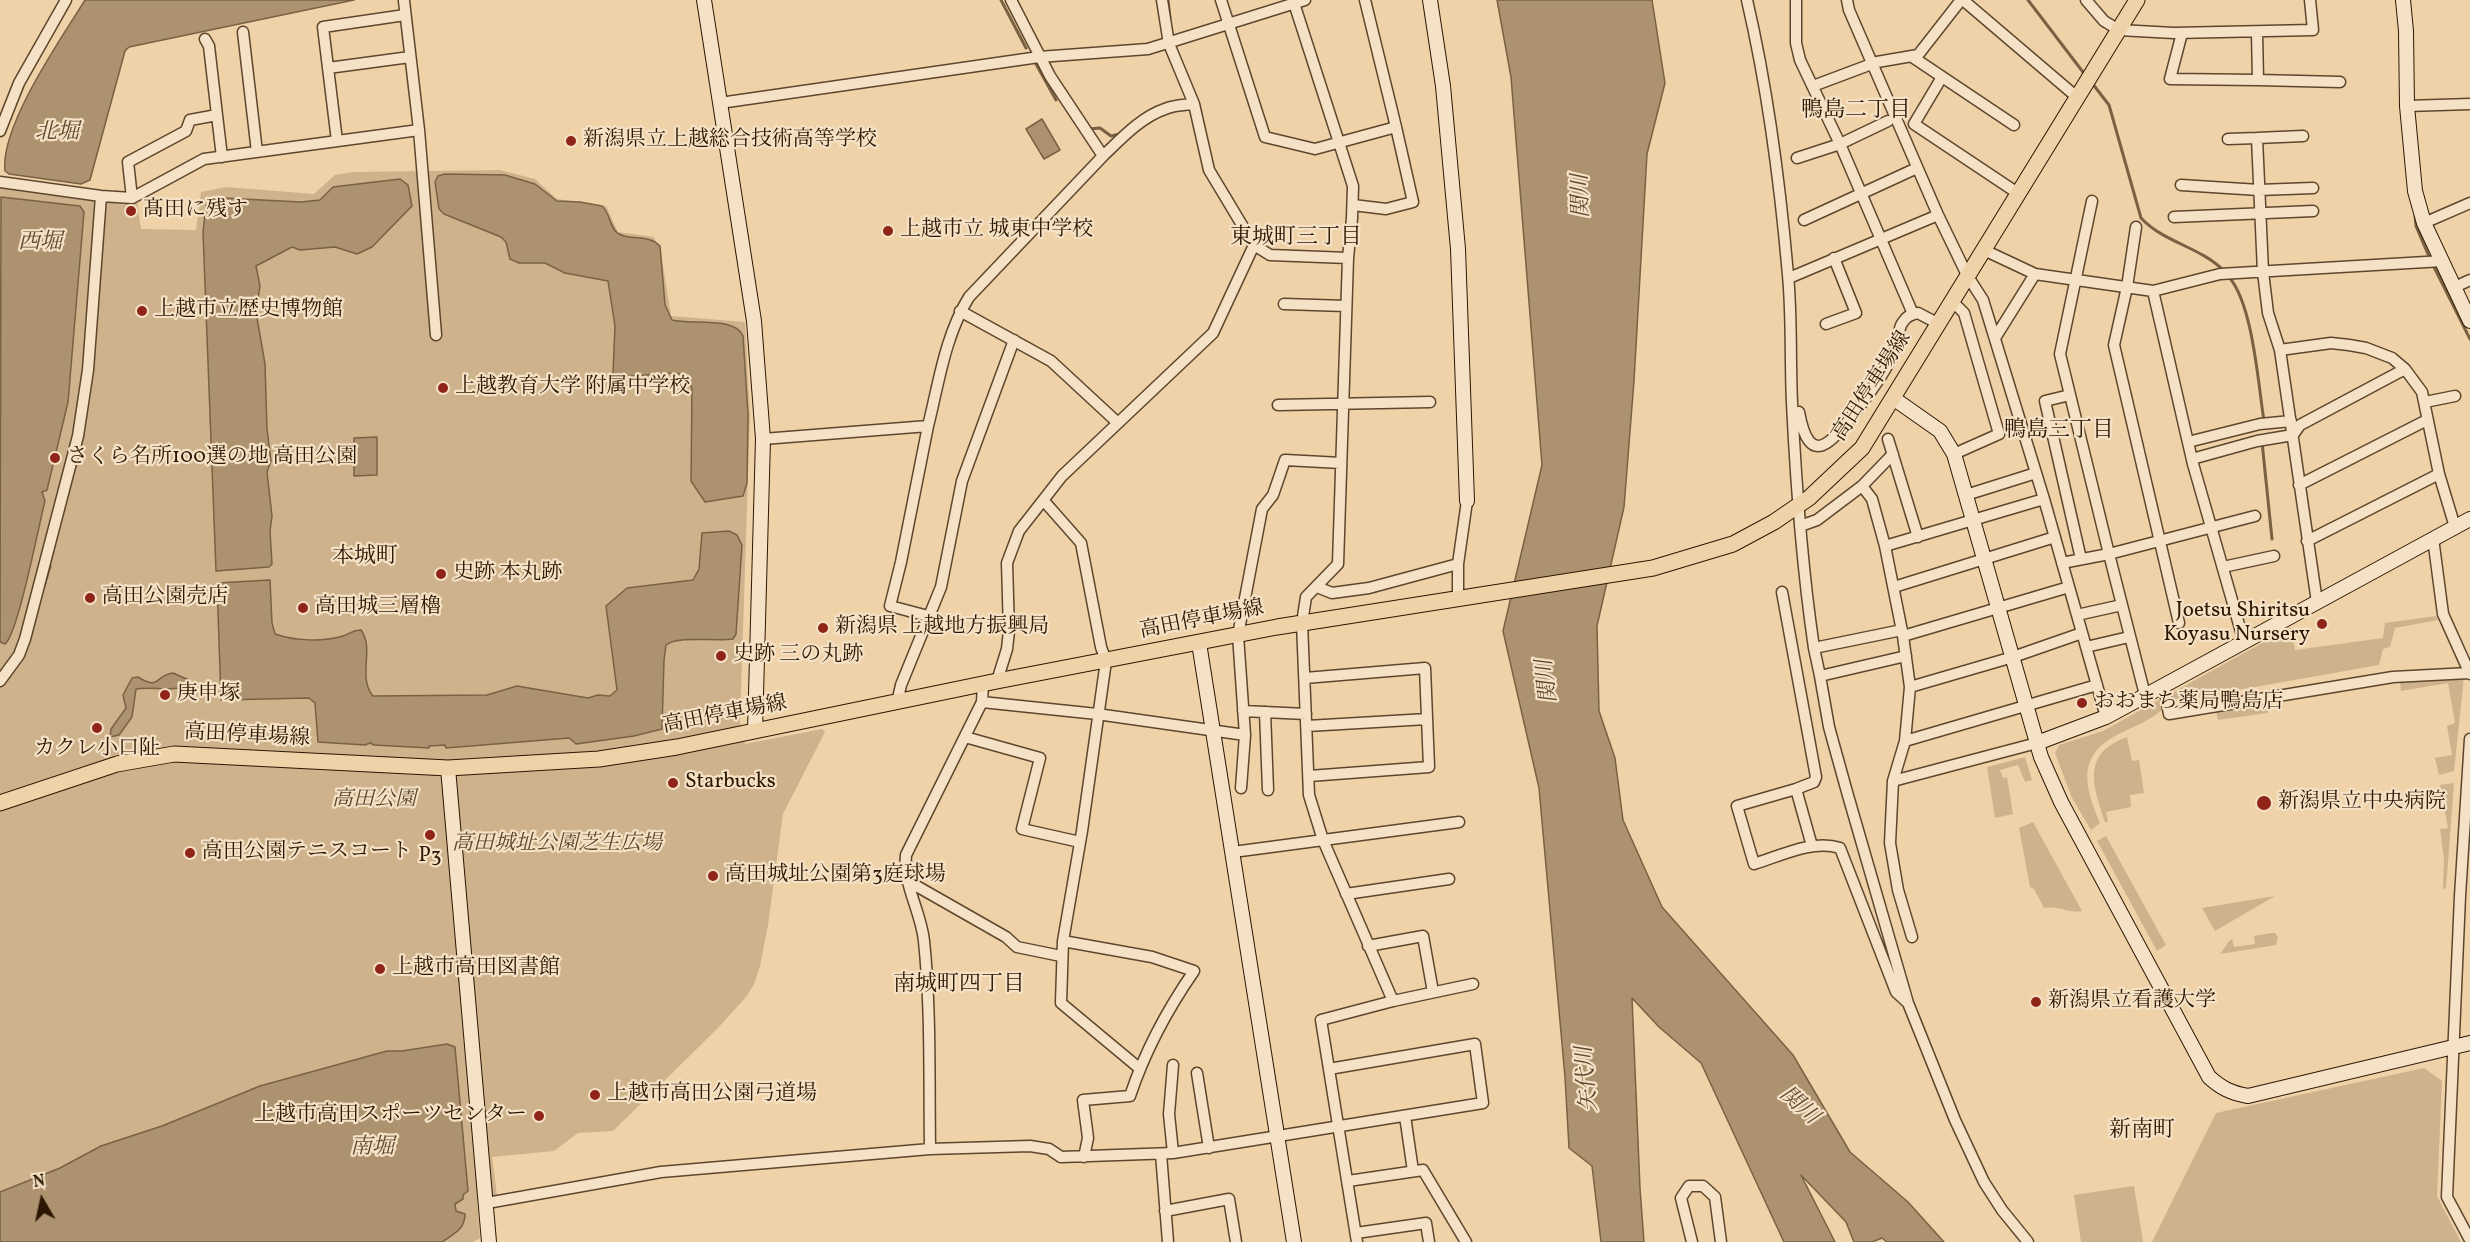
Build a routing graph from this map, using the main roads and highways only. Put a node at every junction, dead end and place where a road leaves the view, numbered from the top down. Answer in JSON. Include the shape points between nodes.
{"nodes":[{"id":1,"x":2137,"y":0,"type":"edge"},
{"id":2,"x":0,"y":803,"type":"edge"}],
"edges":[{"from":1,"to":2,"type":"main road","name":"高田停車場線","via":[[1862,448],[1795,509],[1733,544],[1674,563],[1302,623],[677,747],[599,759],[448,768],[174,754],[117,764]]}]}
